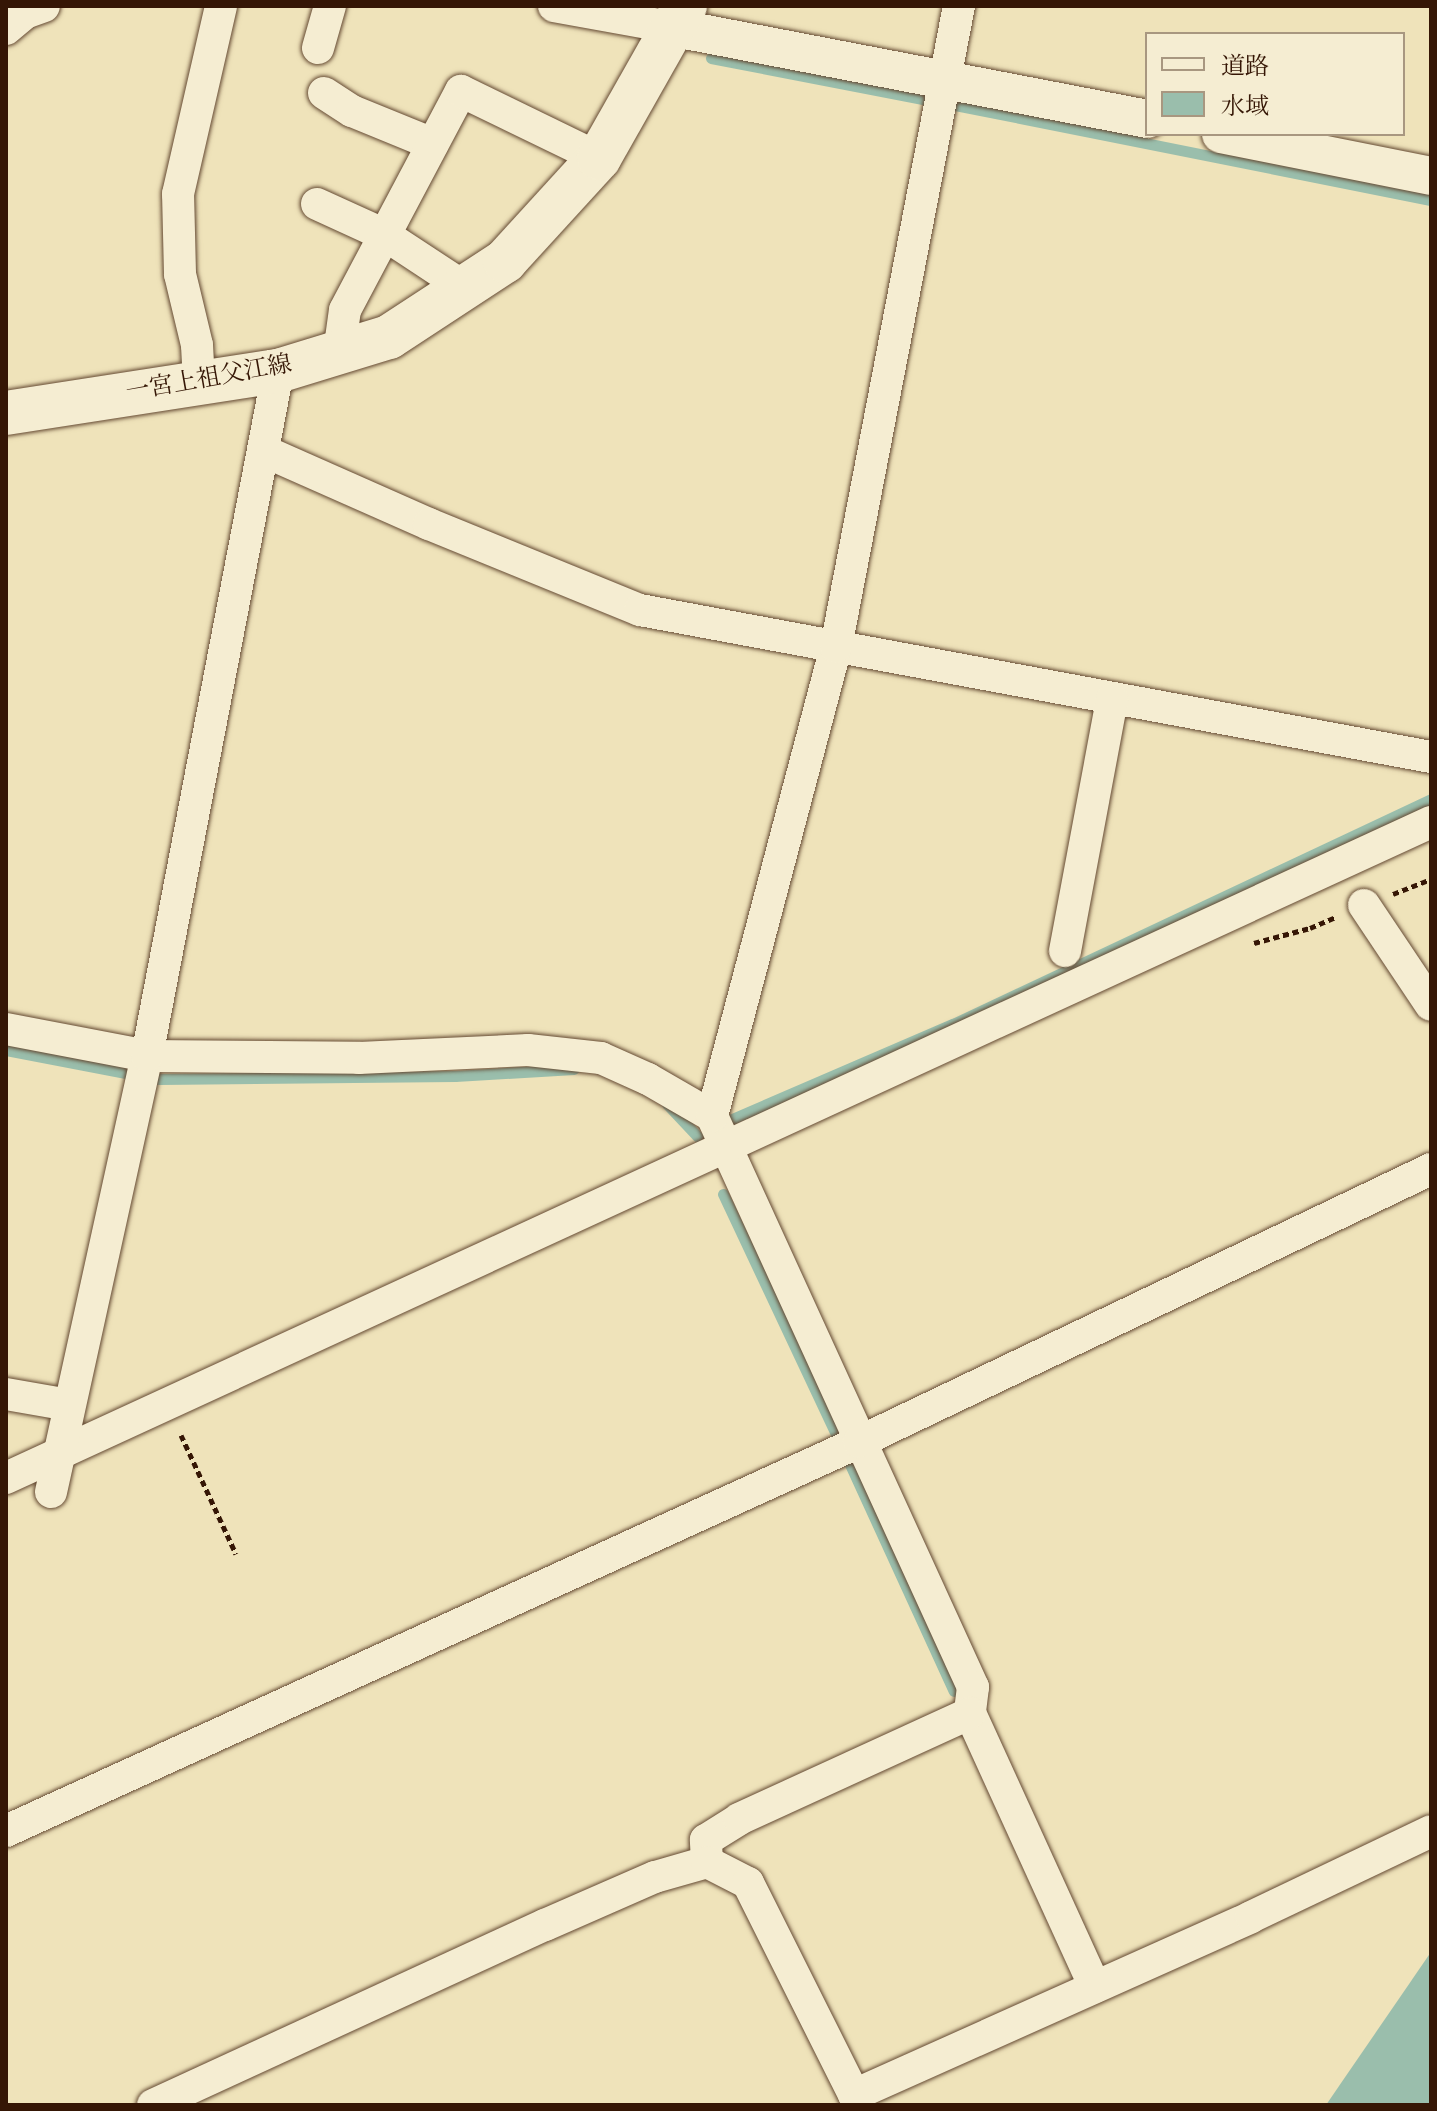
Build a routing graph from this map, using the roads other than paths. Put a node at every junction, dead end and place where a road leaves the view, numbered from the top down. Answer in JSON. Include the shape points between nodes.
{"nodes":[{"id":1,"x":44,"y":6,"type":"edge"},
{"id":2,"x":221,"y":6,"type":"edge"},
{"id":3,"x":330,"y":6,"type":"edge"},
{"id":4,"x":554,"y":6,"type":"edge"},
{"id":5,"x":959,"y":6,"type":"edge"},
{"id":6,"x":680,"y":17,"type":"edge"},
{"id":7,"x":6,"y":29,"type":"edge"},
{"id":8,"x":318,"y":48,"type":"dead end"},
{"id":9,"x":943,"y":79,"type":"junction"},
{"id":10,"x":324,"y":93,"type":"dead end"},
{"id":11,"x":1145,"y":119,"type":"edge"},
{"id":12,"x":1231,"y":136,"type":"edge"},
{"id":13,"x":433,"y":144,"type":"junction"},
{"id":14,"x":599,"y":158,"type":"junction"},
{"id":15,"x":1431,"y":176,"type":"edge"},
{"id":16,"x":317,"y":204,"type":"dead end"},
{"id":17,"x":385,"y":235,"type":"junction"},
{"id":18,"x":467,"y":289,"type":"junction"},
{"id":19,"x":339,"y":353,"type":"junction"},
{"id":20,"x":278,"y":371,"type":"junction"},
{"id":21,"x":199,"y":383,"type":"junction"},
{"id":22,"x":6,"y":413,"type":"edge"},
{"id":23,"x":264,"y":451,"type":"junction"},
{"id":24,"x":836,"y":647,"type":"junction"},
{"id":25,"x":1112,"y":699,"type":"junction"},
{"id":26,"x":1431,"y":757,"type":"edge"},
{"id":27,"x":1431,"y":822,"type":"edge"},
{"id":28,"x":1364,"y":905,"type":"dead end"},
{"id":29,"x":1065,"y":951,"type":"dead end"},
{"id":30,"x":1431,"y":1005,"type":"edge"},
{"id":31,"x":6,"y":1029,"type":"edge"},
{"id":32,"x":147,"y":1056,"type":"junction"},
{"id":33,"x":712,"y":1116,"type":"junction"},
{"id":34,"x":727,"y":1147,"type":"junction"},
{"id":35,"x":1431,"y":1169,"type":"edge"},
{"id":36,"x":6,"y":1394,"type":"edge"},
{"id":37,"x":69,"y":1405,"type":"junction"},
{"id":38,"x":859,"y":1442,"type":"junction"},
{"id":39,"x":60,"y":1453,"type":"junction"},
{"id":40,"x":6,"y":1478,"type":"edge"},
{"id":41,"x":51,"y":1492,"type":"dead end"},
{"id":42,"x":970,"y":1713,"type":"junction"},
{"id":43,"x":6,"y":1831,"type":"edge"},
{"id":44,"x":1431,"y":1831,"type":"edge"},
{"id":45,"x":707,"y":1862,"type":"junction"},
{"id":46,"x":1095,"y":1987,"type":"junction"},
{"id":47,"x":153,"y":2105,"type":"edge"}],
"edges":[{"from":1,"to":7,"type":"street"},
{"from":2,"to":21,"type":"street","via":[[178,194],[180,274],[197,345]]},
{"from":3,"to":8,"type":"street"},
{"from":4,"to":6,"type":"street"},
{"from":5,"to":9,"type":"street"},
{"from":6,"to":9,"type":"street"},
{"from":6,"to":14,"type":"main road","name":"一宮上祖父江線"},
{"from":9,"to":11,"type":"street"},
{"from":9,"to":24,"type":"street"},
{"from":10,"to":13,"type":"street","via":[[352,111]]},
{"from":12,"to":15,"type":"street"},
{"from":13,"to":14,"type":"street","via":[[461,91]]},
{"from":13,"to":17,"type":"street"},
{"from":14,"to":18,"type":"main road","name":"一宮上祖父江線","via":[[505,261]]},
{"from":16,"to":17,"type":"street"},
{"from":17,"to":18,"type":"street"},
{"from":17,"to":19,"type":"street","via":[[345,310]]},
{"from":18,"to":19,"type":"main road","name":"一宮上祖父江線","via":[[389,337]]},
{"from":19,"to":20,"type":"main road","name":"一宮上祖父江線"},
{"from":20,"to":21,"type":"main road","name":"一宮上祖父江線"},
{"from":20,"to":23,"type":"street"},
{"from":21,"to":22,"type":"main road","name":"一宮上祖父江線"},
{"from":23,"to":24,"type":"street","via":[[640,610]]},
{"from":23,"to":32,"type":"street"},
{"from":24,"to":25,"type":"street"},
{"from":24,"to":33,"type":"street"},
{"from":25,"to":26,"type":"street"},
{"from":25,"to":29,"type":"street"},
{"from":27,"to":34,"type":"street"},
{"from":28,"to":30,"type":"street"},
{"from":31,"to":32,"type":"street"},
{"from":32,"to":33,"type":"street","via":[[359,1058],[528,1050],[601,1058]]},
{"from":32,"to":37,"type":"street"},
{"from":33,"to":34,"type":"street"},
{"from":34,"to":38,"type":"street"},
{"from":34,"to":39,"type":"street"},
{"from":35,"to":38,"type":"street"},
{"from":36,"to":37,"type":"street"},
{"from":37,"to":39,"type":"street"},
{"from":38,"to":42,"type":"street","via":[[973,1687]]},
{"from":38,"to":43,"type":"street"},
{"from":39,"to":40,"type":"street"},
{"from":39,"to":41,"type":"street"},
{"from":42,"to":45,"type":"street","via":[[739,1819],[706,1840]]},
{"from":42,"to":46,"type":"street"},
{"from":44,"to":46,"type":"street"},
{"from":45,"to":46,"type":"street","via":[[748,1883],[854,2095]]},
{"from":45,"to":47,"type":"street","via":[[655,1877],[545,1925]]}]}
